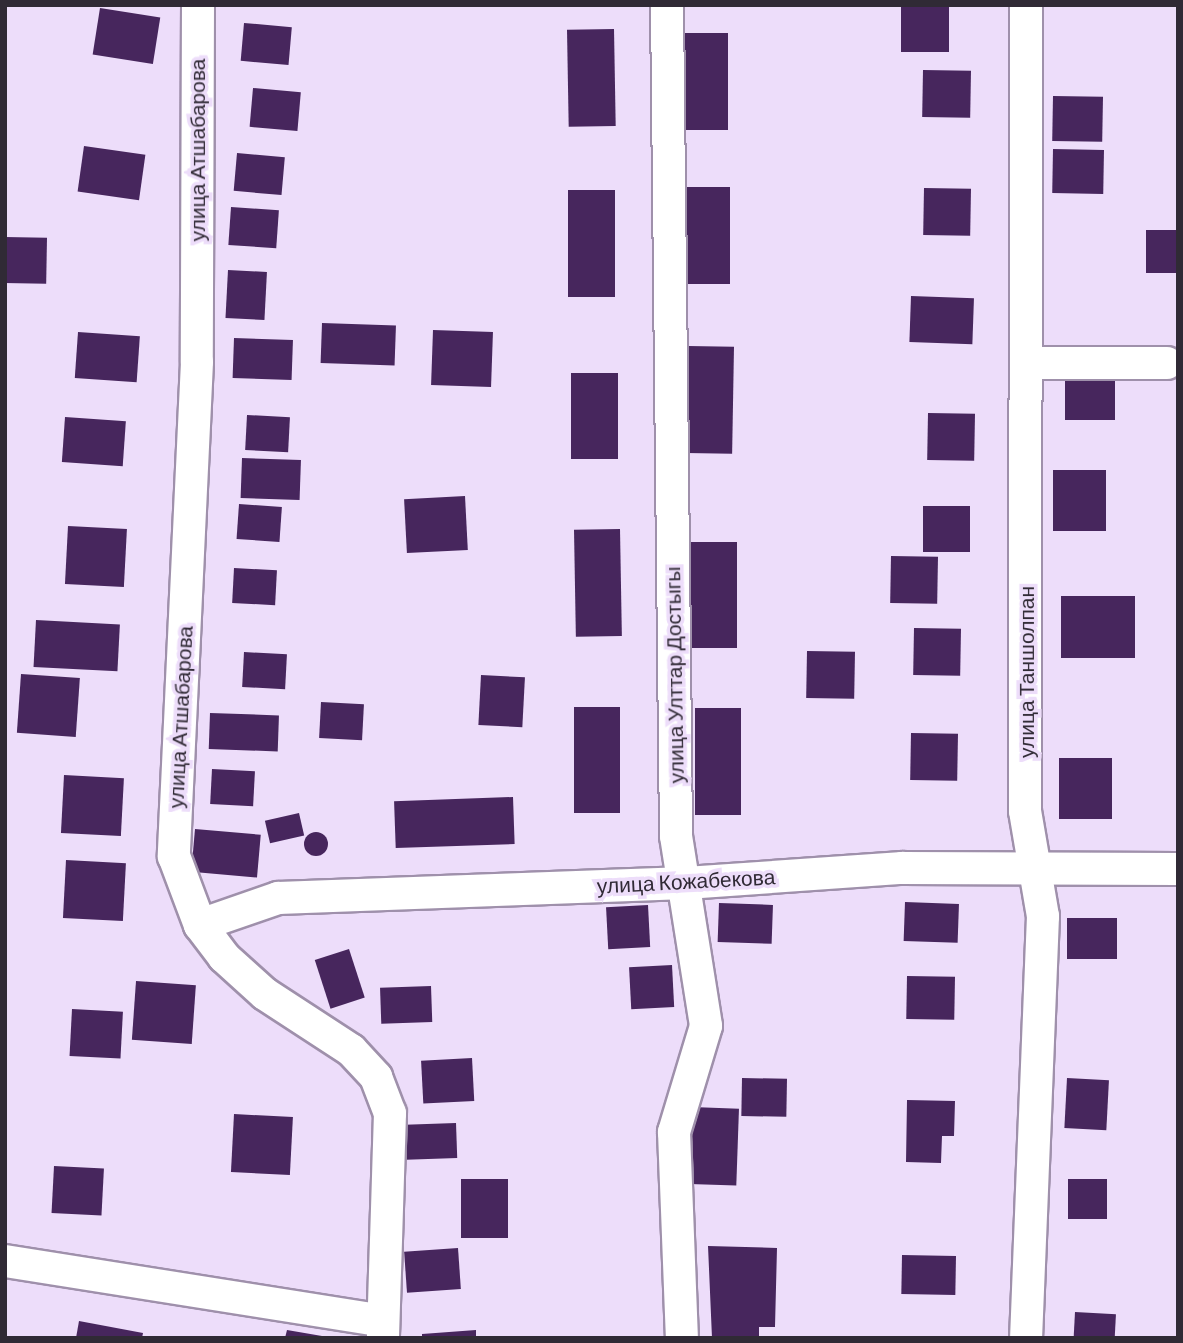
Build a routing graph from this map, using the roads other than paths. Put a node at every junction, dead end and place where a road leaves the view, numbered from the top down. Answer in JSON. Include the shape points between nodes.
{"nodes":[{"id":1,"x":198,"y":5,"type":"edge"},
{"id":2,"x":667,"y":5,"type":"edge"},
{"id":3,"x":1026,"y":5,"type":"edge"},
{"id":4,"x":1026,"y":363,"type":"junction"},
{"id":5,"x":1167,"y":363,"type":"dead end"},
{"id":6,"x":1035,"y":869,"type":"junction"},
{"id":7,"x":1178,"y":869,"type":"edge"},
{"id":8,"x":686,"y":883,"type":"junction"},
{"id":9,"x":200,"y":925,"type":"junction"},
{"id":10,"x":5,"y":1261,"type":"edge"},
{"id":11,"x":381,"y":1329,"type":"edge"},
{"id":12,"x":682,"y":1338,"type":"edge"},
{"id":13,"x":1026,"y":1338,"type":"edge"}],
"edges":[{"from":1,"to":9,"type":"street","name":"улица Атшабарова","via":[[197,362],[174,856]]},
{"from":2,"to":8,"type":"street","name":"улица Улттар Достыгы","via":[[676,836]]},
{"from":3,"to":4,"type":"street","name":"улица Таншолпан"},
{"from":4,"to":5,"type":"street"},
{"from":4,"to":6,"type":"street","name":"улица Таншолпан","via":[[1025,811]]},
{"from":6,"to":7,"type":"street","name":"улица Кожабекова"},
{"from":6,"to":8,"type":"street","name":"улица Кожабекова","via":[[902,867]]},
{"from":6,"to":13,"type":"street","name":"улица Таншолпан","via":[[1043,916]]},
{"from":8,"to":9,"type":"street","name":"улица Кожабекова","via":[[278,898]]},
{"from":8,"to":12,"type":"street","name":"улица Улттар Достыгы","via":[[706,1026],[674,1132]]},
{"from":9,"to":11,"type":"street","name":"улица Атшабарова","via":[[265,994],[351,1050],[376,1077],[390,1113]]},
{"from":10,"to":11,"type":"street"}]}
